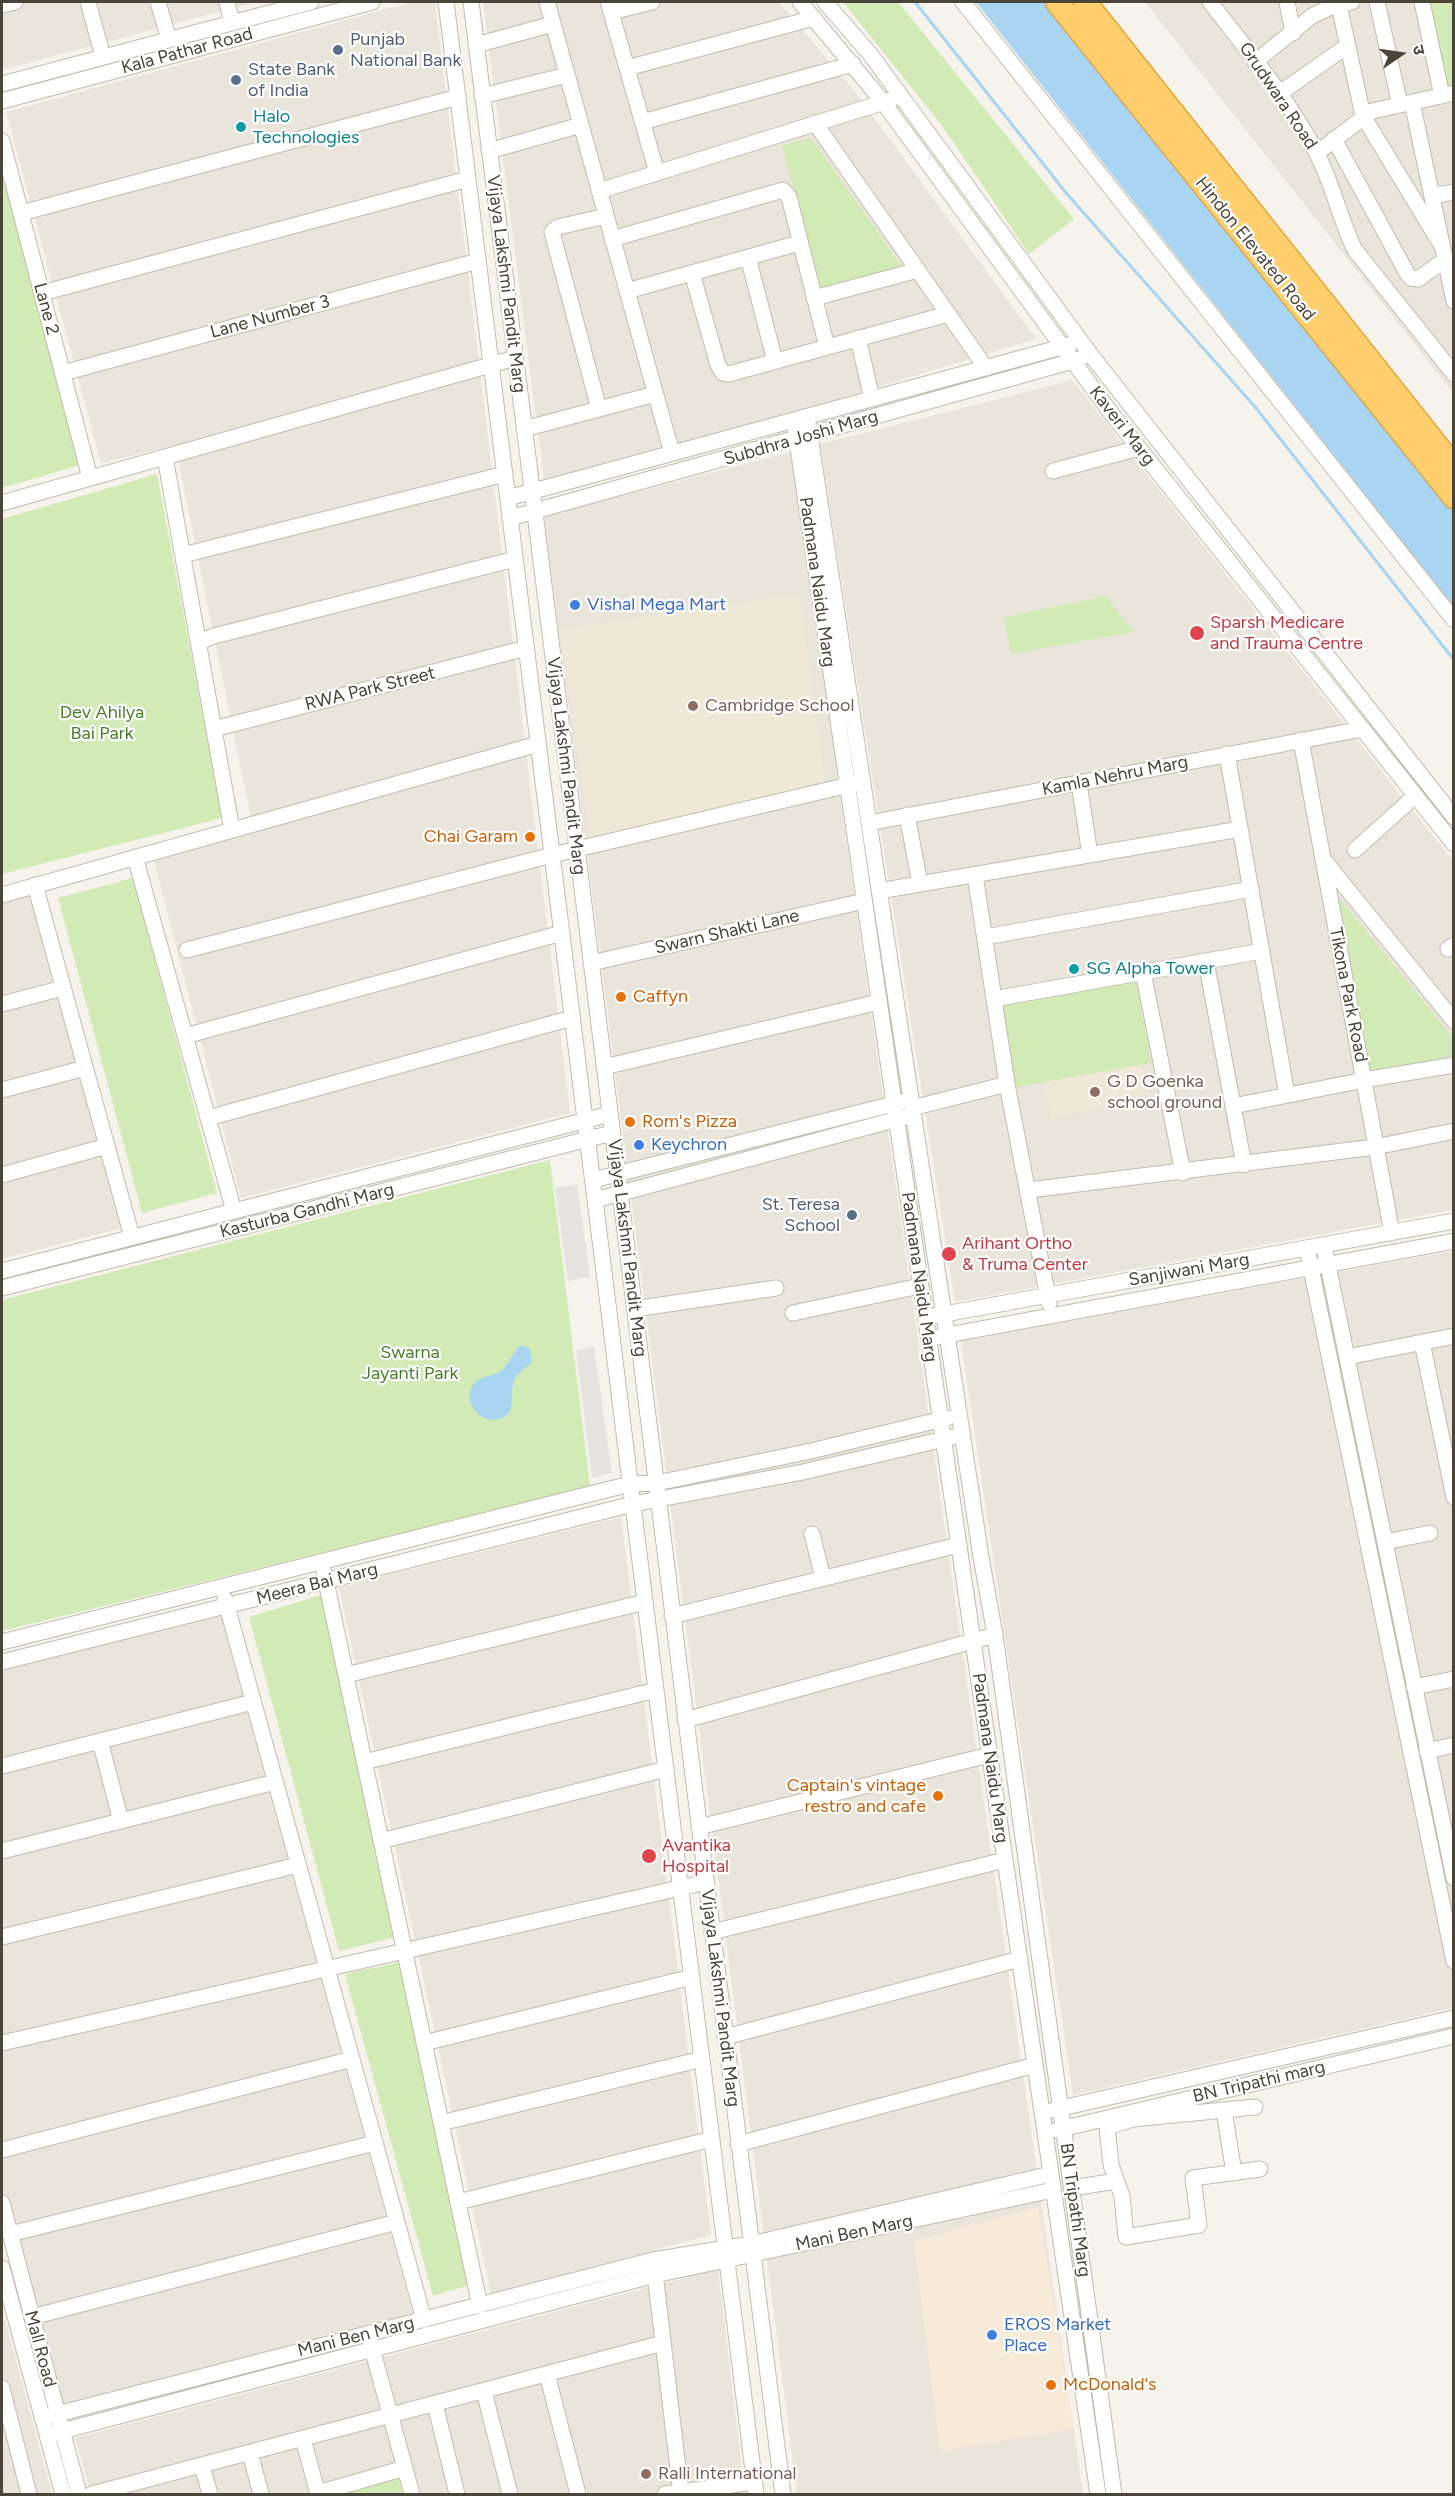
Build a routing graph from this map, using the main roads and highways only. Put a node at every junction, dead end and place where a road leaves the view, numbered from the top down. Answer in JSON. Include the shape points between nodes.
{"nodes":[{"id":1,"x":1057,"y":2,"type":"edge"},
{"id":2,"x":1085,"y":2,"type":"edge"},
{"id":3,"x":1454,"y":468,"type":"edge"},
{"id":4,"x":1454,"y":497,"type":"edge"}],
"edges":[{"from":1,"to":4,"type":"highway","name":"Hindon Elevated Road"},
{"from":2,"to":3,"type":"highway","name":"Hindon Elevated Road"}]}
